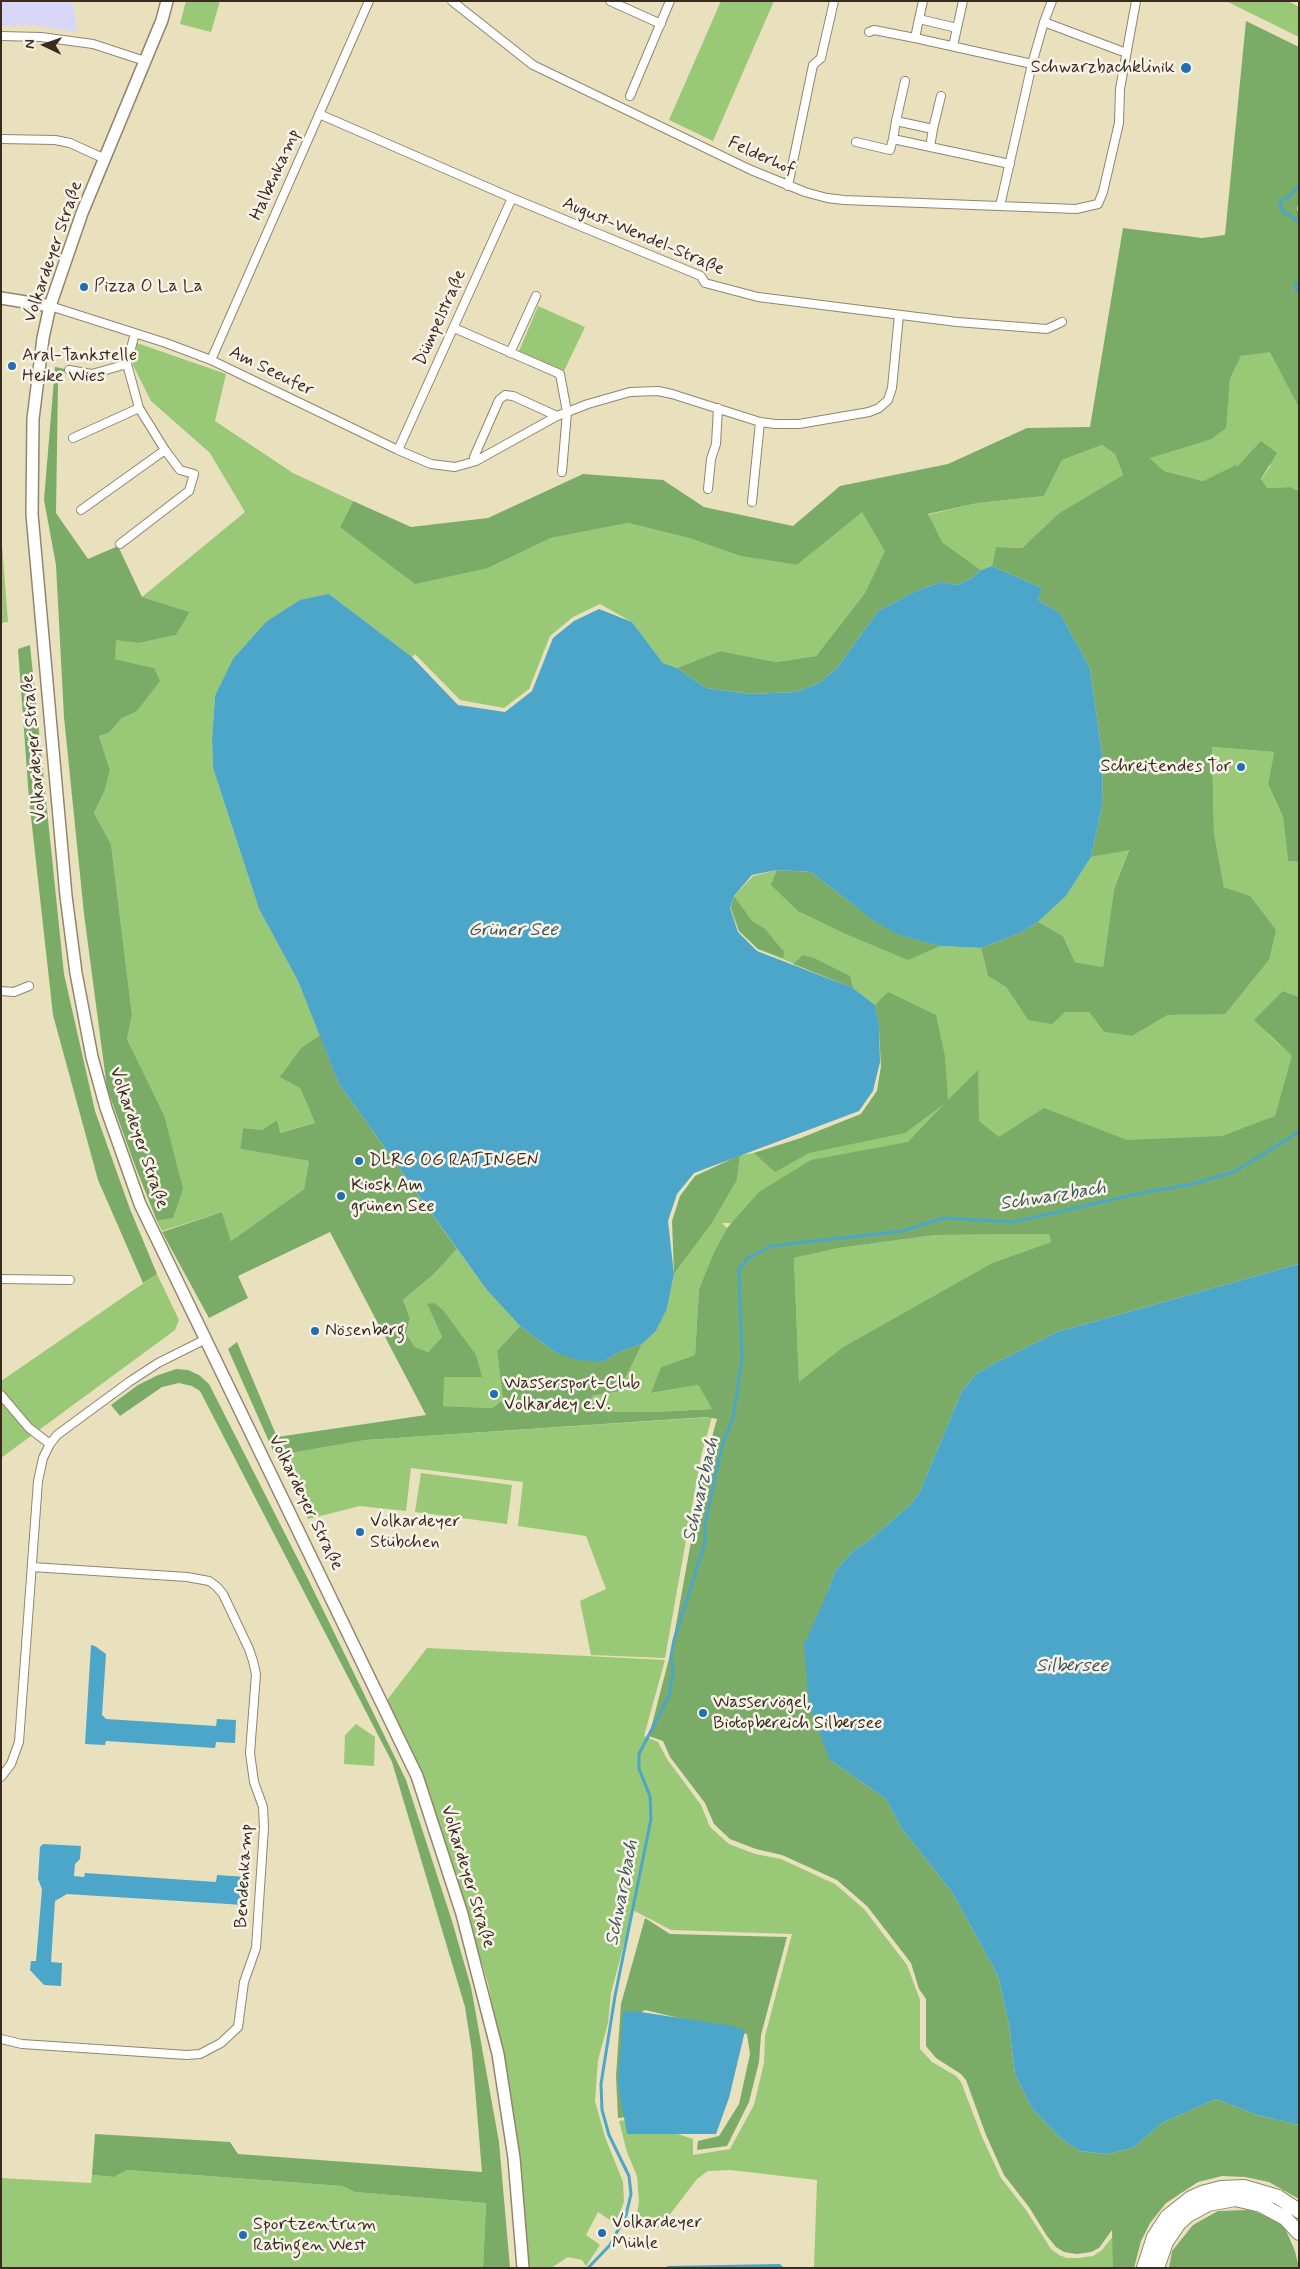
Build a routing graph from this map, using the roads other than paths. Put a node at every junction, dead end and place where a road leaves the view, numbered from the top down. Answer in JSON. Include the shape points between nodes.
{"nodes":[{"id":1,"x":167,"y":1,"type":"edge"},
{"id":2,"x":369,"y":1,"type":"edge"},
{"id":3,"x":452,"y":1,"type":"edge"},
{"id":4,"x":610,"y":1,"type":"edge"},
{"id":5,"x":670,"y":1,"type":"edge"},
{"id":6,"x":834,"y":1,"type":"edge"},
{"id":7,"x":923,"y":1,"type":"edge"},
{"id":8,"x":963,"y":1,"type":"edge"},
{"id":9,"x":1052,"y":1,"type":"edge"},
{"id":10,"x":1136,"y":1,"type":"edge"},
{"id":11,"x":919,"y":19,"type":"junction"},
{"id":12,"x":1044,"y":22,"type":"junction"},
{"id":13,"x":661,"y":24,"type":"junction"},
{"id":14,"x":957,"y":28,"type":"junction"},
{"id":15,"x":869,"y":32,"type":"dead end"},
{"id":16,"x":1,"y":36,"type":"edge"},
{"id":17,"x":914,"y":38,"type":"junction"},
{"id":18,"x":953,"y":46,"type":"junction"},
{"id":19,"x":1121,"y":51,"type":"dead end"},
{"id":20,"x":145,"y":61,"type":"junction"},
{"id":21,"x":1032,"y":64,"type":"junction"},
{"id":22,"x":905,"y":81,"type":"dead end"},
{"id":23,"x":630,"y":96,"type":"dead end"},
{"id":24,"x":941,"y":96,"type":"dead end"},
{"id":25,"x":319,"y":114,"type":"junction"},
{"id":26,"x":896,"y":121,"type":"junction"},
{"id":27,"x":934,"y":129,"type":"junction"},
{"id":28,"x":1,"y":139,"type":"edge"},
{"id":29,"x":893,"y":139,"type":"junction"},
{"id":30,"x":856,"y":142,"type":"dead end"},
{"id":31,"x":930,"y":147,"type":"junction"},
{"id":32,"x":105,"y":159,"type":"junction"},
{"id":33,"x":1010,"y":164,"type":"junction"},
{"id":34,"x":788,"y":186,"type":"junction"},
{"id":35,"x":512,"y":198,"type":"junction"},
{"id":36,"x":1000,"y":206,"type":"junction"},
{"id":37,"x":536,"y":296,"type":"dead end"},
{"id":38,"x":1,"y":298,"type":"edge"},
{"id":39,"x":50,"y":306,"type":"junction"},
{"id":40,"x":899,"y":315,"type":"junction"},
{"id":41,"x":1062,"y":322,"type":"dead end"},
{"id":42,"x":454,"y":328,"type":"junction"},
{"id":43,"x":135,"y":333,"type":"junction"},
{"id":44,"x":510,"y":353,"type":"junction"},
{"id":45,"x":211,"y":360,"type":"junction"},
{"id":46,"x":127,"y":364,"type":"junction"},
{"id":47,"x":69,"y":370,"type":"dead end"},
{"id":48,"x":139,"y":408,"type":"junction"},
{"id":49,"x":718,"y":408,"type":"junction"},
{"id":50,"x":567,"y":412,"type":"junction"},
{"id":51,"x":557,"y":416,"type":"junction"},
{"id":52,"x":760,"y":422,"type":"junction"},
{"id":53,"x":73,"y":438,"type":"dead end"},
{"id":54,"x":165,"y":450,"type":"junction"},
{"id":55,"x":398,"y":450,"type":"junction"},
{"id":56,"x":476,"y":462,"type":"junction"},
{"id":57,"x":562,"y":472,"type":"dead end"},
{"id":58,"x":708,"y":489,"type":"dead end"},
{"id":59,"x":752,"y":502,"type":"dead end"},
{"id":60,"x":81,"y":510,"type":"dead end"},
{"id":61,"x":120,"y":544,"type":"dead end"},
{"id":62,"x":29,"y":986,"type":"dead end"},
{"id":63,"x":1,"y":991,"type":"edge"},
{"id":64,"x":1,"y":1279,"type":"edge"},
{"id":65,"x":70,"y":1280,"type":"dead end"},
{"id":66,"x":206,"y":1339,"type":"junction"},
{"id":67,"x":1,"y":1395,"type":"edge"},
{"id":68,"x":50,"y":1444,"type":"junction"},
{"id":69,"x":32,"y":1567,"type":"junction"},
{"id":70,"x":1,"y":1777,"type":"edge"},
{"id":71,"x":1,"y":2040,"type":"edge"},
{"id":72,"x":1299,"y":2211,"type":"edge"},
{"id":73,"x":1299,"y":2233,"type":"edge"},
{"id":74,"x":522,"y":2268,"type":"edge"},
{"id":75,"x":1144,"y":2268,"type":"edge"},
{"id":76,"x":1157,"y":2268,"type":"edge"}],
"edges":[{"from":1,"to":20,"type":"main road","name":"Volkardeyer Straße"},
{"from":2,"to":25,"type":"street","name":"Halbenkamp"},
{"from":3,"to":34,"type":"street","name":"Felderhof","via":[[533,65]]},
{"from":4,"to":13,"type":"street"},
{"from":5,"to":13,"type":"street"},
{"from":6,"to":34,"type":"street","via":[[821,58],[813,65]]},
{"from":7,"to":11,"type":"street"},
{"from":8,"to":14,"type":"street"},
{"from":9,"to":12,"type":"street"},
{"from":10,"to":36,"type":"street","name":"Felderhof","via":[[1120,89],[1118,123],[1098,204],[1076,209]]},
{"from":11,"to":14,"type":"street"},
{"from":11,"to":17,"type":"street"},
{"from":12,"to":19,"type":"street"},
{"from":12,"to":21,"type":"street"},
{"from":13,"to":23,"type":"street"},
{"from":14,"to":18,"type":"street"},
{"from":15,"to":17,"type":"street","via":[[874,30]]},
{"from":16,"to":20,"type":"street","via":[[93,44]]},
{"from":17,"to":18,"type":"street"},
{"from":18,"to":21,"type":"street"},
{"from":20,"to":32,"type":"main road","name":"Volkardeyer Straße"},
{"from":21,"to":33,"type":"street"},
{"from":22,"to":26,"type":"street"},
{"from":24,"to":27,"type":"street"},
{"from":25,"to":35,"type":"street","name":"August-Wendel-Straße"},
{"from":25,"to":45,"type":"street","name":"Halbenkamp"},
{"from":26,"to":27,"type":"street"},
{"from":26,"to":29,"type":"street"},
{"from":27,"to":31,"type":"street"},
{"from":28,"to":32,"type":"street","via":[[55,140],[70,143]]},
{"from":29,"to":30,"type":"street","via":[[890,150]]},
{"from":29,"to":31,"type":"street"},
{"from":31,"to":33,"type":"street"},
{"from":32,"to":39,"type":"main road","name":"Volkardeyer Straße"},
{"from":33,"to":36,"type":"street"},
{"from":34,"to":36,"type":"street","name":"Felderhof","via":[[826,198]]},
{"from":35,"to":40,"type":"street","name":"August-Wendel-Straße","via":[[701,276],[705,283],[758,297]]},
{"from":35,"to":42,"type":"street","name":"Dümpelstraße"},
{"from":37,"to":44,"type":"street"},
{"from":38,"to":39,"type":"main road"},
{"from":39,"to":43,"type":"street","name":"Am Seeufer"},
{"from":39,"to":66,"type":"main road","name":"Volkardeyer Straße","via":[[33,419],[32,514],[66,896],[76,973],[92,1057],[122,1157],[140,1204]]},
{"from":40,"to":41,"type":"street","name":"August-Wendel-Straße","via":[[1047,329]]},
{"from":40,"to":52,"type":"street","name":"Am Seeufer","via":[[892,388],[888,400],[879,408],[799,424]]},
{"from":42,"to":44,"type":"street"},
{"from":42,"to":55,"type":"street","name":"Dümpelstraße"},
{"from":43,"to":45,"type":"street","name":"Am Seeufer"},
{"from":43,"to":46,"type":"street"},
{"from":44,"to":50,"type":"street","via":[[560,374]]},
{"from":45,"to":55,"type":"street","name":"Am Seeufer"},
{"from":46,"to":47,"type":"street","via":[[92,374]]},
{"from":46,"to":48,"type":"street"},
{"from":48,"to":53,"type":"street"},
{"from":48,"to":54,"type":"street"},
{"from":49,"to":50,"type":"street","name":"Am Seeufer","via":[[672,394],[643,391],[608,398]]},
{"from":49,"to":52,"type":"street","name":"Am Seeufer"},
{"from":49,"to":58,"type":"street"},
{"from":50,"to":51,"type":"street","name":"Am Seeufer"},
{"from":50,"to":57,"type":"street"},
{"from":51,"to":56,"type":"street","name":"Am Seeufer"},
{"from":51,"to":56,"type":"street","via":[[512,396],[505,396],[499,400],[477,449]]},
{"from":52,"to":59,"type":"street"},
{"from":54,"to":60,"type":"street"},
{"from":54,"to":61,"type":"street","via":[[180,470],[194,474],[189,491]]},
{"from":55,"to":56,"type":"street","name":"Am Seeufer","via":[[444,467]]},
{"from":62,"to":63,"type":"street","via":[[14,992]]},
{"from":64,"to":65,"type":"street"},
{"from":66,"to":68,"type":"street","via":[[129,1382],[57,1435]]},
{"from":66,"to":74,"type":"main road","name":"Volkardeyer Straße","via":[[417,1776],[462,1914],[498,2054],[514,2158]]},
{"from":67,"to":68,"type":"street","via":[[29,1428]]},
{"from":68,"to":69,"type":"street","via":[[38,1481]]},
{"from":69,"to":70,"type":"street","via":[[19,1742],[11,1764]]},
{"from":69,"to":71,"type":"street","name":"Bendenkamp","via":[[187,1576],[216,1586],[249,1649],[256,1674],[250,1753],[254,1782],[263,1807],[264,1827],[256,1948],[244,1982],[238,2026],[221,2043],[200,2054],[187,2055]]},
{"from":72,"to":75,"type":"highway","via":[[1278,2197],[1244,2187],[1230,2186],[1202,2193],[1167,2217],[1154,2237]]},
{"from":73,"to":76,"type":"highway","via":[[1269,2207],[1242,2200],[1213,2202],[1179,2223],[1166,2242]]}]}
